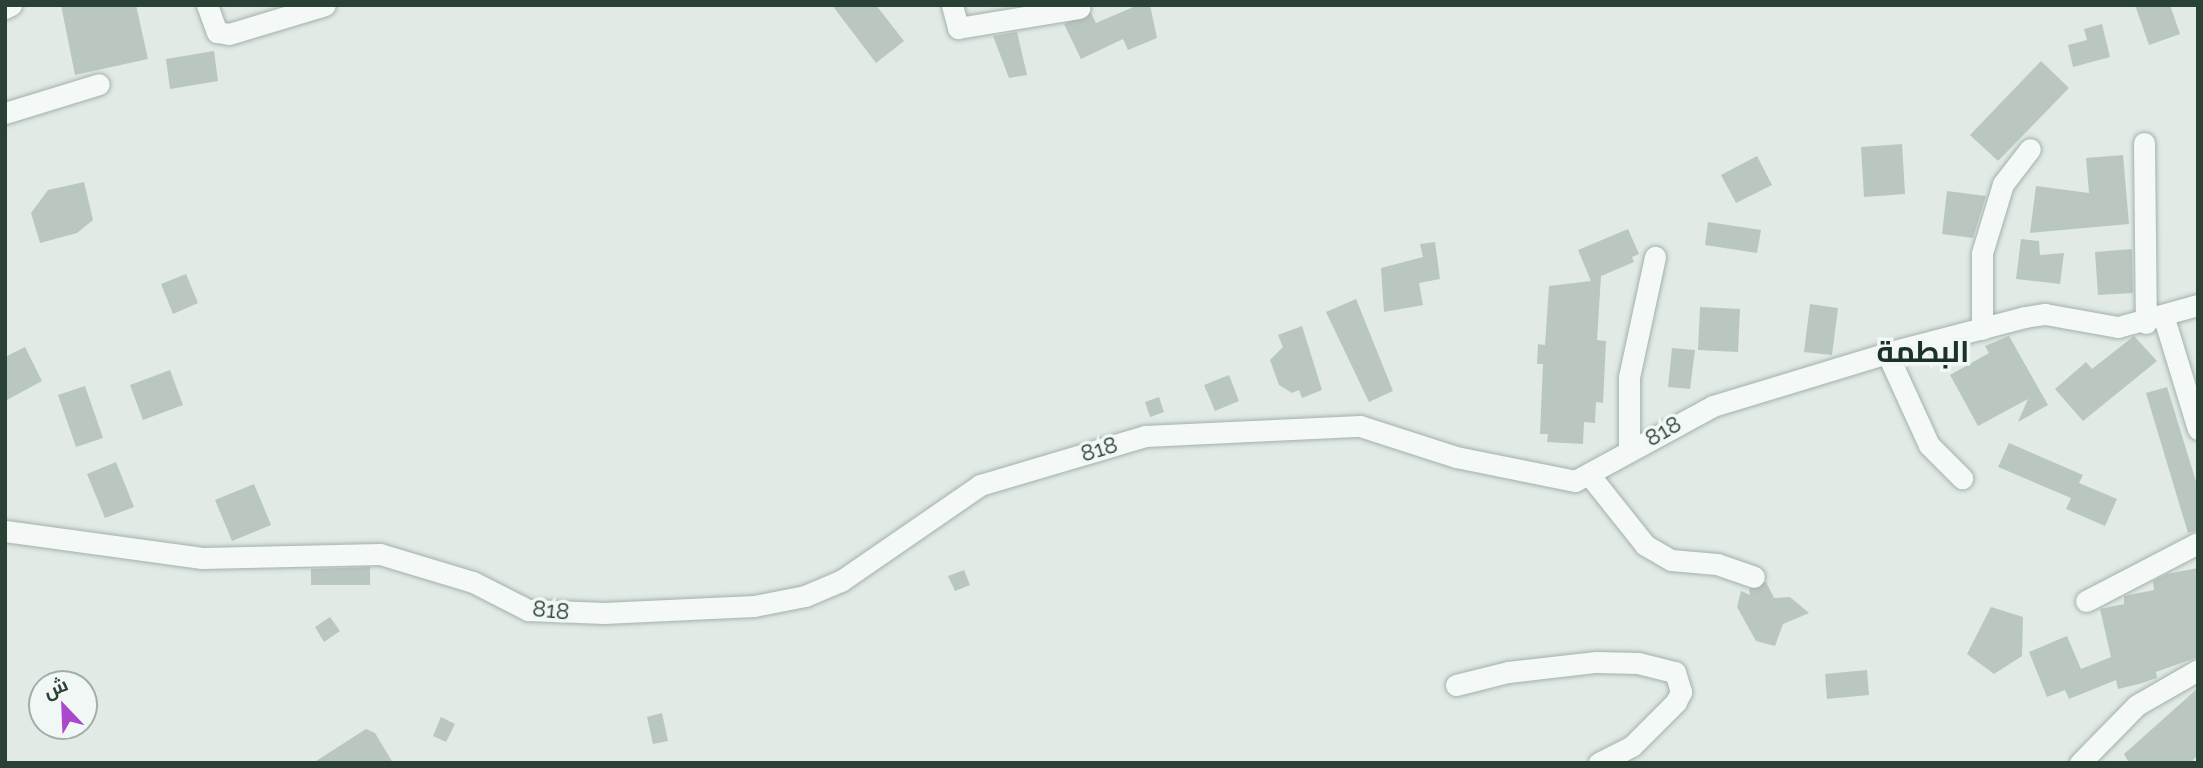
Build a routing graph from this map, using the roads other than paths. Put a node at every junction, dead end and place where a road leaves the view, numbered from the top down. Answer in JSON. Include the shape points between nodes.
{"nodes":[{"id":1,"x":11,"y":5,"type":"edge"},
{"id":2,"x":207,"y":5,"type":"edge"},
{"id":3,"x":325,"y":5,"type":"edge"},
{"id":4,"x":952,"y":5,"type":"edge"},
{"id":5,"x":5,"y":8,"type":"edge"},
{"id":6,"x":1079,"y":8,"type":"dead end"},
{"id":7,"x":99,"y":84,"type":"dead end"},
{"id":8,"x":5,"y":113,"type":"edge"},
{"id":9,"x":2144,"y":143,"type":"dead end"},
{"id":10,"x":2029,"y":149,"type":"dead end"},
{"id":11,"x":1655,"y":257,"type":"dead end"},
{"id":12,"x":2198,"y":305,"type":"edge"},
{"id":13,"x":2155,"y":321,"type":"junction"},
{"id":14,"x":1982,"y":329,"type":"junction"},
{"id":15,"x":1887,"y":353,"type":"junction"},
{"id":16,"x":2198,"y":429,"type":"edge"},
{"id":17,"x":1629,"y":451,"type":"junction"},
{"id":18,"x":1591,"y":477,"type":"junction"},
{"id":19,"x":1962,"y":478,"type":"dead end"},
{"id":20,"x":5,"y":531,"type":"edge"},
{"id":21,"x":2198,"y":543,"type":"edge"},
{"id":22,"x":1754,"y":577,"type":"dead end"},
{"id":23,"x":2086,"y":600,"type":"dead end"},
{"id":24,"x":2198,"y":670,"type":"edge"},
{"id":25,"x":1456,"y":685,"type":"dead end"},
{"id":26,"x":1599,"y":763,"type":"edge"},
{"id":27,"x":2080,"y":763,"type":"edge"}],
"edges":[{"from":1,"to":5,"type":"street"},
{"from":2,"to":3,"type":"street","via":[[217,32],[229,34]]},
{"from":4,"to":6,"type":"street","via":[[958,28]]},
{"from":7,"to":8,"type":"street"},
{"from":9,"to":13,"type":"street"},
{"from":10,"to":14,"type":"street","via":[[2003,184],[1982,253]]},
{"from":11,"to":17,"type":"street","via":[[1629,377]]},
{"from":12,"to":13,"type":"street","name":"818"},
{"from":13,"to":14,"type":"street","name":"818","via":[[2095,326],[2045,314]]},
{"from":13,"to":16,"type":"street"},
{"from":14,"to":15,"type":"street","name":"818"},
{"from":15,"to":17,"type":"street","name":"818","via":[[1713,406]]},
{"from":15,"to":19,"type":"street","via":[[1929,445]]},
{"from":17,"to":18,"type":"street","name":"818"},
{"from":18,"to":20,"type":"street","name":"818","via":[[1575,481],[1456,457],[1360,426],[1174,430],[980,485],[873,562],[805,596],[754,606],[604,613],[528,610],[472,582],[380,554],[201,558]]},
{"from":18,"to":22,"type":"street","via":[[1645,545],[1671,560],[1717,564]]},
{"from":21,"to":23,"type":"street"},
{"from":24,"to":27,"type":"street","via":[[2137,705]]},
{"from":25,"to":26,"type":"street","via":[[1508,672],[1596,662],[1638,663],[1675,671],[1681,692],[1676,702],[1632,746]]}]}
